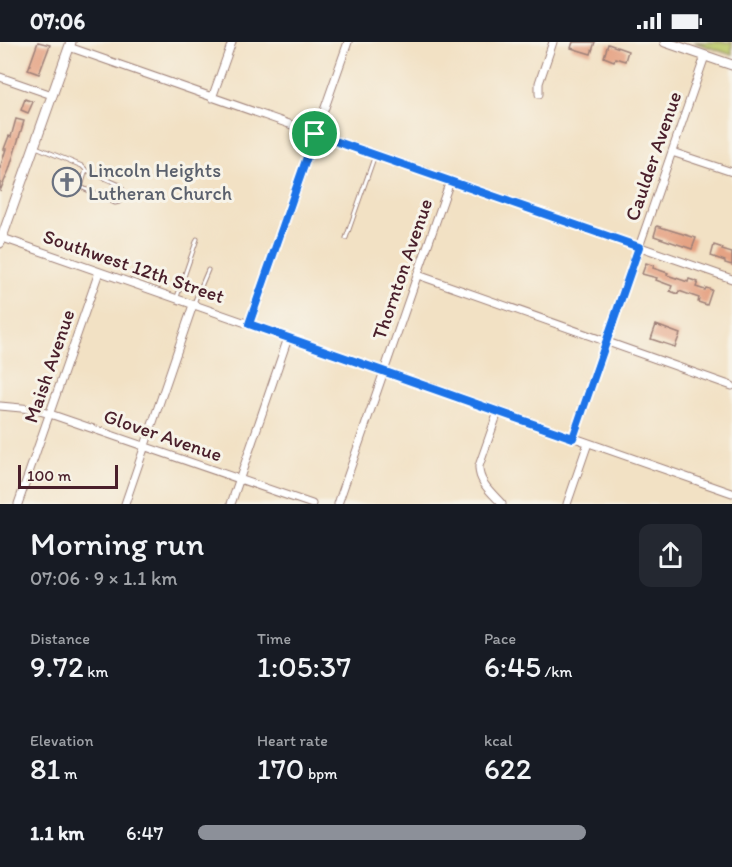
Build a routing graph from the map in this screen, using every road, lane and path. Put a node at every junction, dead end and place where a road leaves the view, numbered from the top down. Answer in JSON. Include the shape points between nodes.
{"nodes":[{"id":1,"x":232,"y":42,"type":"edge"},
{"id":2,"x":348,"y":42,"type":"edge"},
{"id":3,"x":553,"y":42,"type":"edge"},
{"id":4,"x":665,"y":42,"type":"edge"},
{"id":5,"x":70,"y":45,"type":"edge"},
{"id":6,"x":705,"y":56,"type":"junction"},
{"id":7,"x":732,"y":65,"type":"edge"},
{"id":8,"x":0,"y":77,"type":"edge"},
{"id":9,"x":539,"y":94,"type":"dead end"},
{"id":10,"x":52,"y":95,"type":"junction"},
{"id":11,"x":212,"y":98,"type":"junction"},
{"id":12,"x":315,"y":134,"type":"junction"},
{"id":13,"x":34,"y":146,"type":"junction"},
{"id":14,"x":672,"y":152,"type":"junction"},
{"id":15,"x":375,"y":155,"type":"junction"},
{"id":16,"x":86,"y":170,"type":"junction"},
{"id":17,"x":732,"y":172,"type":"edge"},
{"id":18,"x":450,"y":181,"type":"junction"},
{"id":19,"x":346,"y":238,"type":"dead end"},
{"id":20,"x":1,"y":239,"type":"edge"},
{"id":21,"x":197,"y":239,"type":"dead end"},
{"id":22,"x":639,"y":247,"type":"junction"},
{"id":23,"x":208,"y":270,"type":"dead end"},
{"id":24,"x":99,"y":272,"type":"junction"},
{"id":25,"x":418,"y":275,"type":"junction"},
{"id":26,"x":732,"y":279,"type":"edge"},
{"id":27,"x":176,"y":299,"type":"junction"},
{"id":28,"x":194,"y":305,"type":"junction"},
{"id":29,"x":249,"y":324,"type":"junction"},
{"id":30,"x":288,"y":338,"type":"junction"},
{"id":31,"x":606,"y":342,"type":"junction"},
{"id":32,"x":384,"y":372,"type":"junction"},
{"id":33,"x":732,"y":386,"type":"edge"},
{"id":34,"x":0,"y":406,"type":"edge"},
{"id":35,"x":498,"y":412,"type":"junction"},
{"id":36,"x":50,"y":414,"type":"junction"},
{"id":37,"x":573,"y":438,"type":"junction"},
{"id":38,"x":588,"y":443,"type":"junction"},
{"id":39,"x":144,"y":446,"type":"junction"},
{"id":40,"x":240,"y":479,"type":"junction"},
{"id":41,"x":732,"y":493,"type":"edge"},
{"id":42,"x":18,"y":504,"type":"edge"},
{"id":43,"x":124,"y":504,"type":"edge"},
{"id":44,"x":231,"y":504,"type":"edge"},
{"id":45,"x":312,"y":504,"type":"edge"},
{"id":46,"x":338,"y":504,"type":"edge"},
{"id":47,"x":502,"y":504,"type":"edge"},
{"id":48,"x":567,"y":504,"type":"edge"}],
"edges":[{"from":1,"to":11,"type":"street"},
{"from":2,"to":12,"type":"street"},
{"from":3,"to":9,"type":"street"},
{"from":4,"to":6,"type":"street"},
{"from":5,"to":10,"type":"street"},
{"from":5,"to":11,"type":"street"},
{"from":6,"to":7,"type":"street"},
{"from":6,"to":14,"type":"street","name":"Caulder Avenue"},
{"from":8,"to":10,"type":"street"},
{"from":10,"to":13,"type":"street"},
{"from":11,"to":12,"type":"street"},
{"from":12,"to":15,"type":"street"},
{"from":12,"to":29,"type":"street"},
{"from":13,"to":16,"type":"lane"},
{"from":13,"to":20,"type":"street"},
{"from":14,"to":17,"type":"street"},
{"from":14,"to":22,"type":"street","name":"Caulder Avenue"},
{"from":15,"to":18,"type":"street"},
{"from":15,"to":19,"type":"lane"},
{"from":16,"to":16,"type":"lane","via":[[122,187],[119,202],[83,188]]},
{"from":18,"to":22,"type":"street"},
{"from":18,"to":25,"type":"street","name":"Thornton Avenue"},
{"from":20,"to":24,"type":"street","name":"Southwest 12th Street"},
{"from":21,"to":27,"type":"lane"},
{"from":22,"to":26,"type":"street"},
{"from":22,"to":31,"type":"street","name":"Caulder Avenue"},
{"from":23,"to":28,"type":"lane"},
{"from":24,"to":27,"type":"street","name":"Southwest 12th Street"},
{"from":24,"to":36,"type":"street","name":"Maish Avenue"},
{"from":25,"to":31,"type":"street"},
{"from":25,"to":32,"type":"street","name":"Thornton Avenue"},
{"from":27,"to":28,"type":"street","name":"Southwest 12th Street"},
{"from":28,"to":29,"type":"street","name":"Southwest 12th Street"},
{"from":28,"to":39,"type":"street"},
{"from":29,"to":30,"type":"street","name":"Southwest 12th Street"},
{"from":30,"to":32,"type":"street","name":"Southwest 12th Street"},
{"from":30,"to":40,"type":"street"},
{"from":31,"to":33,"type":"street"},
{"from":31,"to":37,"type":"street","name":"Caulder Avenue"},
{"from":32,"to":35,"type":"street","name":"Southwest 12th Street"},
{"from":32,"to":46,"type":"street","name":"Thornton Avenue"},
{"from":34,"to":36,"type":"street","name":"Glover Avenue"},
{"from":35,"to":37,"type":"street","name":"Southwest 12th Street"},
{"from":35,"to":47,"type":"street","via":[[478,472]]},
{"from":36,"to":39,"type":"street","name":"Glover Avenue"},
{"from":36,"to":42,"type":"street","name":"Maish Avenue"},
{"from":37,"to":38,"type":"street","name":"Southwest 12th Street"},
{"from":38,"to":41,"type":"street","name":"Southwest 12th Street"},
{"from":38,"to":48,"type":"street"},
{"from":39,"to":40,"type":"street","name":"Glover Avenue"},
{"from":39,"to":43,"type":"street"},
{"from":40,"to":44,"type":"street"},
{"from":40,"to":45,"type":"street","name":"Glover Avenue"}]}
